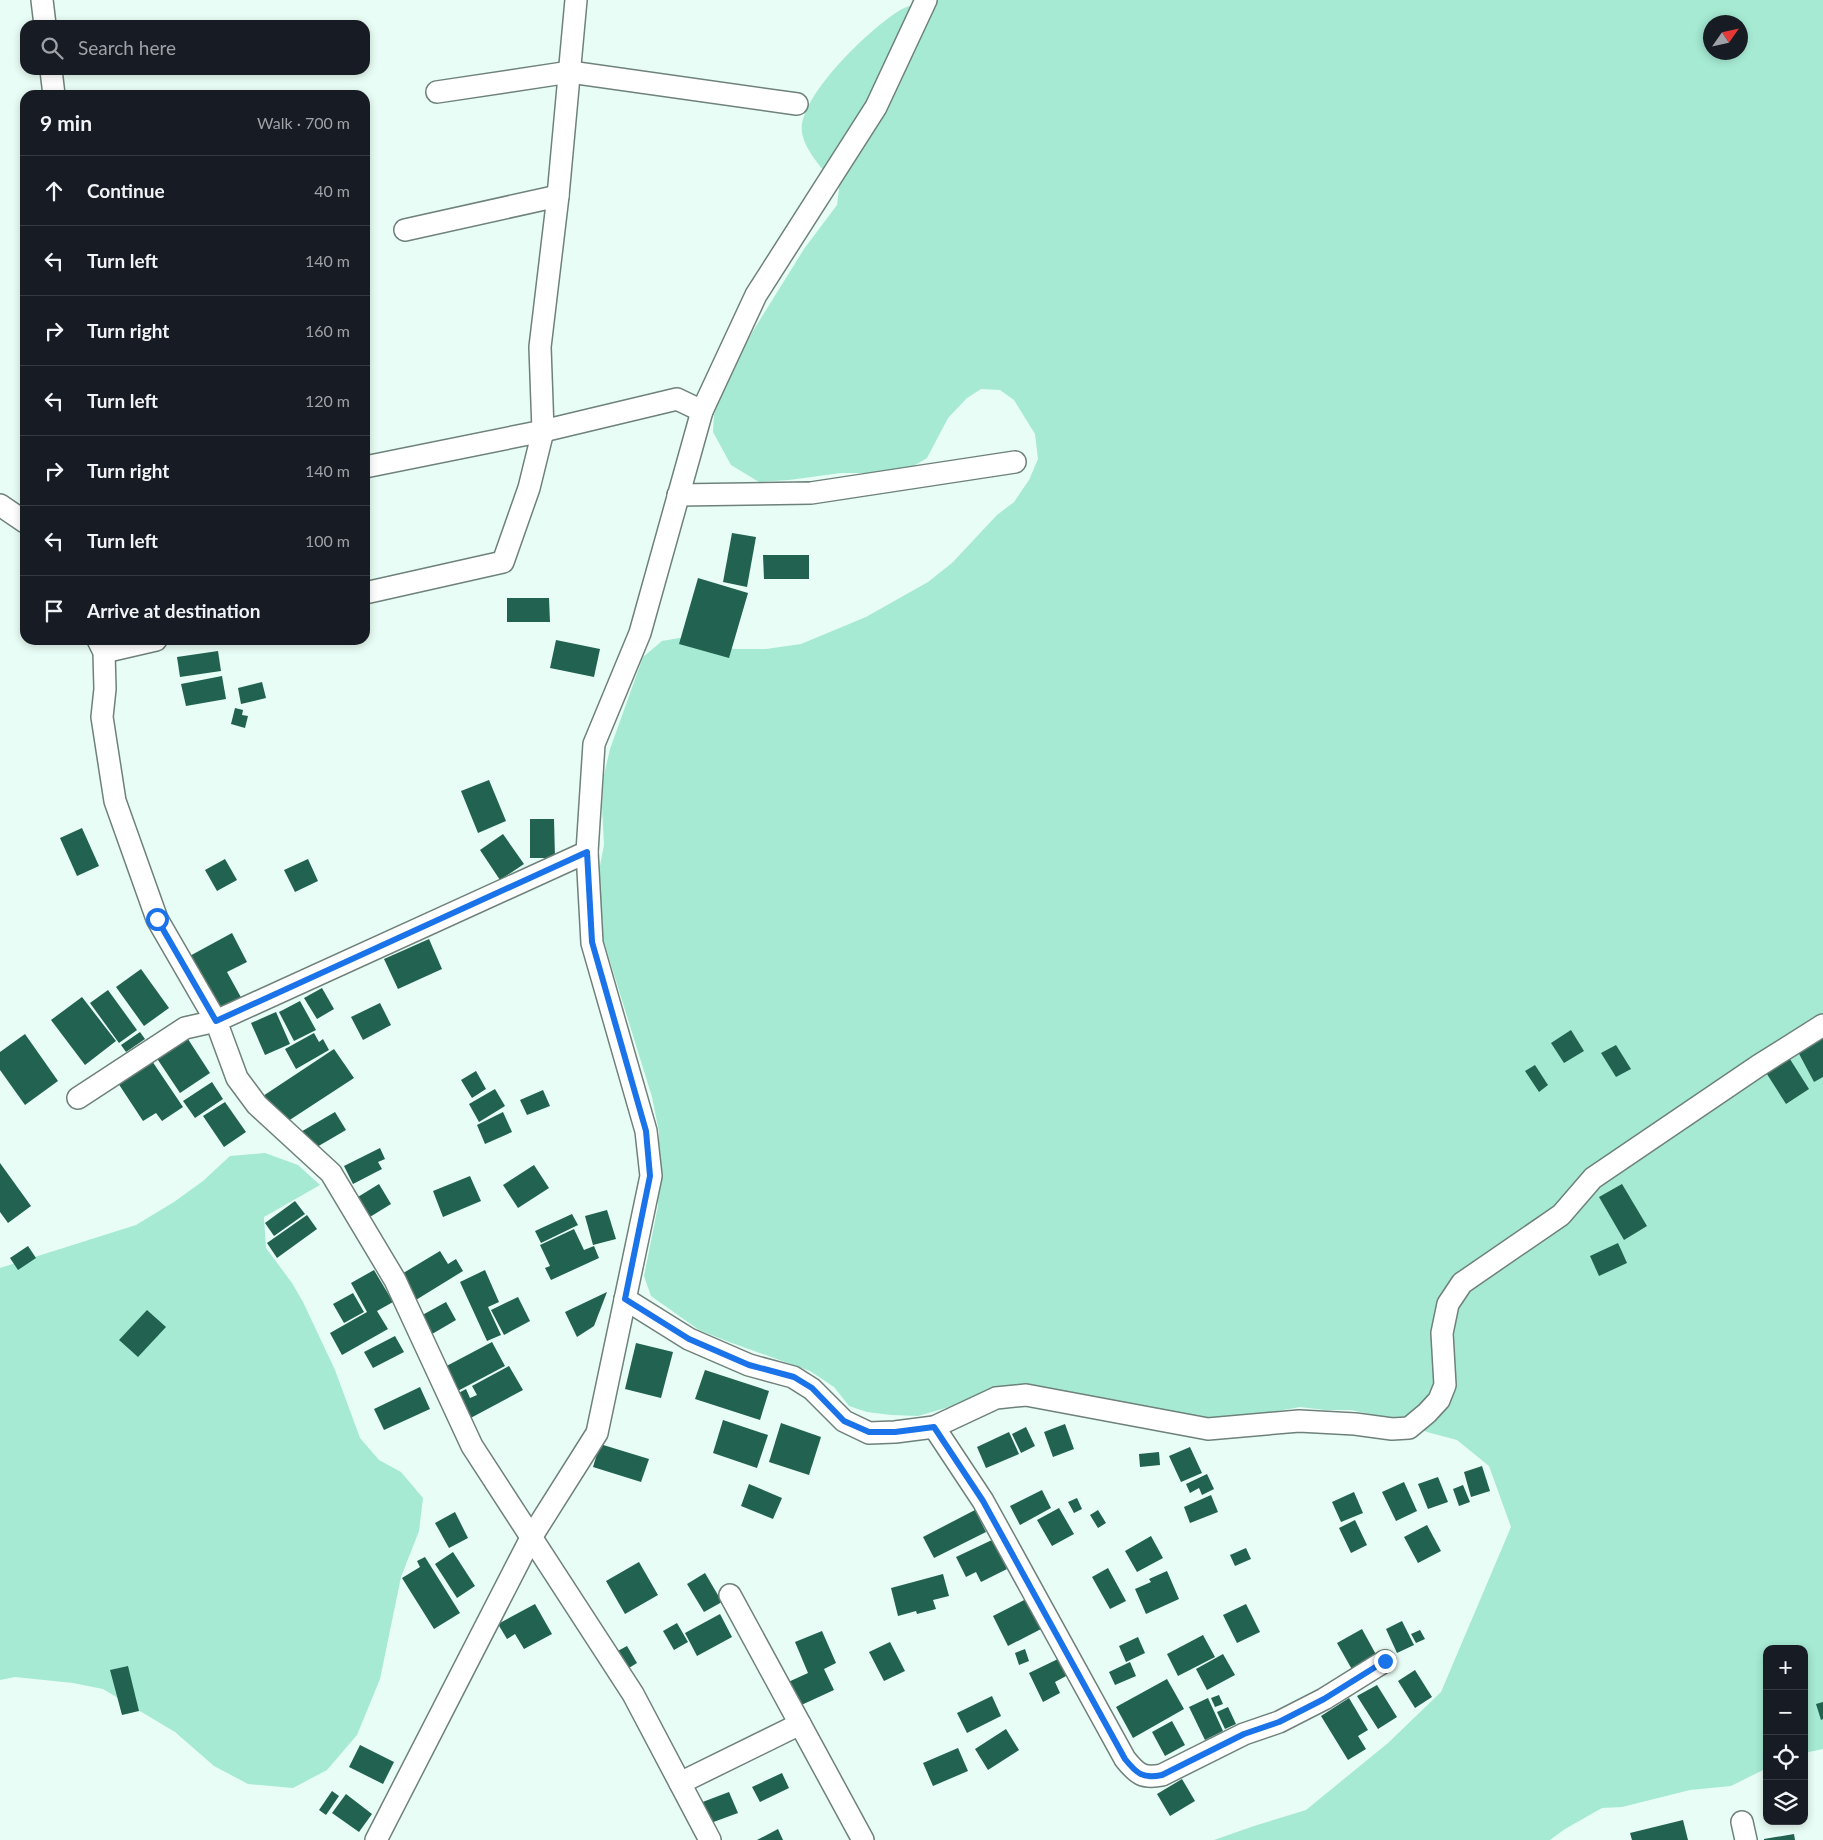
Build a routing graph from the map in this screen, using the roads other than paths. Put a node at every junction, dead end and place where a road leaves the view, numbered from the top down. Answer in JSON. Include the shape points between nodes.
{"nodes":[{"id":1,"x":42,"y":0,"type":"edge"},
{"id":2,"x":576,"y":0,"type":"edge"},
{"id":3,"x":926,"y":0,"type":"edge"},
{"id":4,"x":44,"y":20,"type":"edge"},
{"id":5,"x":570,"y":72,"type":"junction"},
{"id":6,"x":52,"y":75,"type":"edge"},
{"id":7,"x":53,"y":90,"type":"edge"},
{"id":8,"x":436,"y":92,"type":"dead end"},
{"id":9,"x":797,"y":104,"type":"dead end"},
{"id":10,"x":558,"y":196,"type":"junction"},
{"id":11,"x":406,"y":230,"type":"dead end"},
{"id":12,"x":702,"y":411,"type":"junction"},
{"id":13,"x":543,"y":431,"type":"junction"},
{"id":14,"x":1014,"y":462,"type":"dead end"},
{"id":15,"x":370,"y":466,"type":"edge"},
{"id":16,"x":678,"y":496,"type":"junction"},
{"id":17,"x":0,"y":505,"type":"edge"},
{"id":18,"x":20,"y":519,"type":"edge"},
{"id":19,"x":370,"y":592,"type":"edge"},
{"id":20,"x":100,"y":646,"type":"edge"},
{"id":21,"x":587,"y":852,"type":"junction"},
{"id":22,"x":216,"y":1021,"type":"junction"},
{"id":23,"x":1823,"y":1025,"type":"edge"},
{"id":24,"x":78,"y":1098,"type":"dead end"},
{"id":25,"x":625,"y":1299,"type":"junction"},
{"id":26,"x":934,"y":1427,"type":"junction"},
{"id":27,"x":532,"y":1536,"type":"junction"},
{"id":28,"x":730,"y":1595,"type":"dead end"},
{"id":29,"x":1385,"y":1661,"type":"dead end"},
{"id":30,"x":800,"y":1724,"type":"junction"},
{"id":31,"x":680,"y":1783,"type":"junction"},
{"id":32,"x":376,"y":1840,"type":"edge"},
{"id":33,"x":710,"y":1840,"type":"edge"},
{"id":34,"x":863,"y":1840,"type":"edge"}],
"edges":[{"from":1,"to":4,"type":"street"},
{"from":2,"to":5,"type":"street"},
{"from":3,"to":12,"type":"street","via":[[876,107],[756,295]]},
{"from":5,"to":8,"type":"street"},
{"from":5,"to":9,"type":"street"},
{"from":5,"to":10,"type":"street"},
{"from":6,"to":7,"type":"street"},
{"from":10,"to":11,"type":"street"},
{"from":10,"to":13,"type":"street","via":[[540,347]]},
{"from":12,"to":13,"type":"street","via":[[677,399]]},
{"from":12,"to":16,"type":"street"},
{"from":13,"to":15,"type":"street"},
{"from":13,"to":19,"type":"street","via":[[529,488],[503,562]]},
{"from":14,"to":16,"type":"street","via":[[812,493]]},
{"from":16,"to":21,"type":"street","via":[[640,633],[594,744]]},
{"from":17,"to":18,"type":"street"},
{"from":20,"to":22,"type":"street","via":[[105,689],[102,717],[115,801],[157,919]]},
{"from":21,"to":22,"type":"street"},
{"from":21,"to":25,"type":"street","via":[[592,942],[646,1131],[650,1176]]},
{"from":22,"to":24,"type":"street","via":[[185,1028]]},
{"from":22,"to":27,"type":"street","via":[[237,1078],[257,1105],[331,1174],[395,1280],[472,1446]]},
{"from":23,"to":26,"type":"street","via":[[1594,1178],[1561,1215],[1462,1283],[1448,1304],[1442,1332],[1445,1385],[1439,1400],[1409,1428],[1299,1421],[1208,1429],[1026,1395],[996,1398]]},
{"from":25,"to":26,"type":"street","via":[[689,1339],[749,1365],[794,1377],[812,1388],[844,1421],[869,1432]]},
{"from":25,"to":27,"type":"street","via":[[597,1433]]},
{"from":26,"to":29,"type":"street","via":[[983,1501],[1125,1759],[1143,1776],[1162,1775],[1244,1734],[1279,1722],[1324,1699]]},
{"from":27,"to":31,"type":"street","via":[[633,1694]]},
{"from":27,"to":32,"type":"street"},
{"from":28,"to":30,"type":"street"},
{"from":30,"to":31,"type":"street"},
{"from":30,"to":34,"type":"street"},
{"from":31,"to":33,"type":"street"}]}
